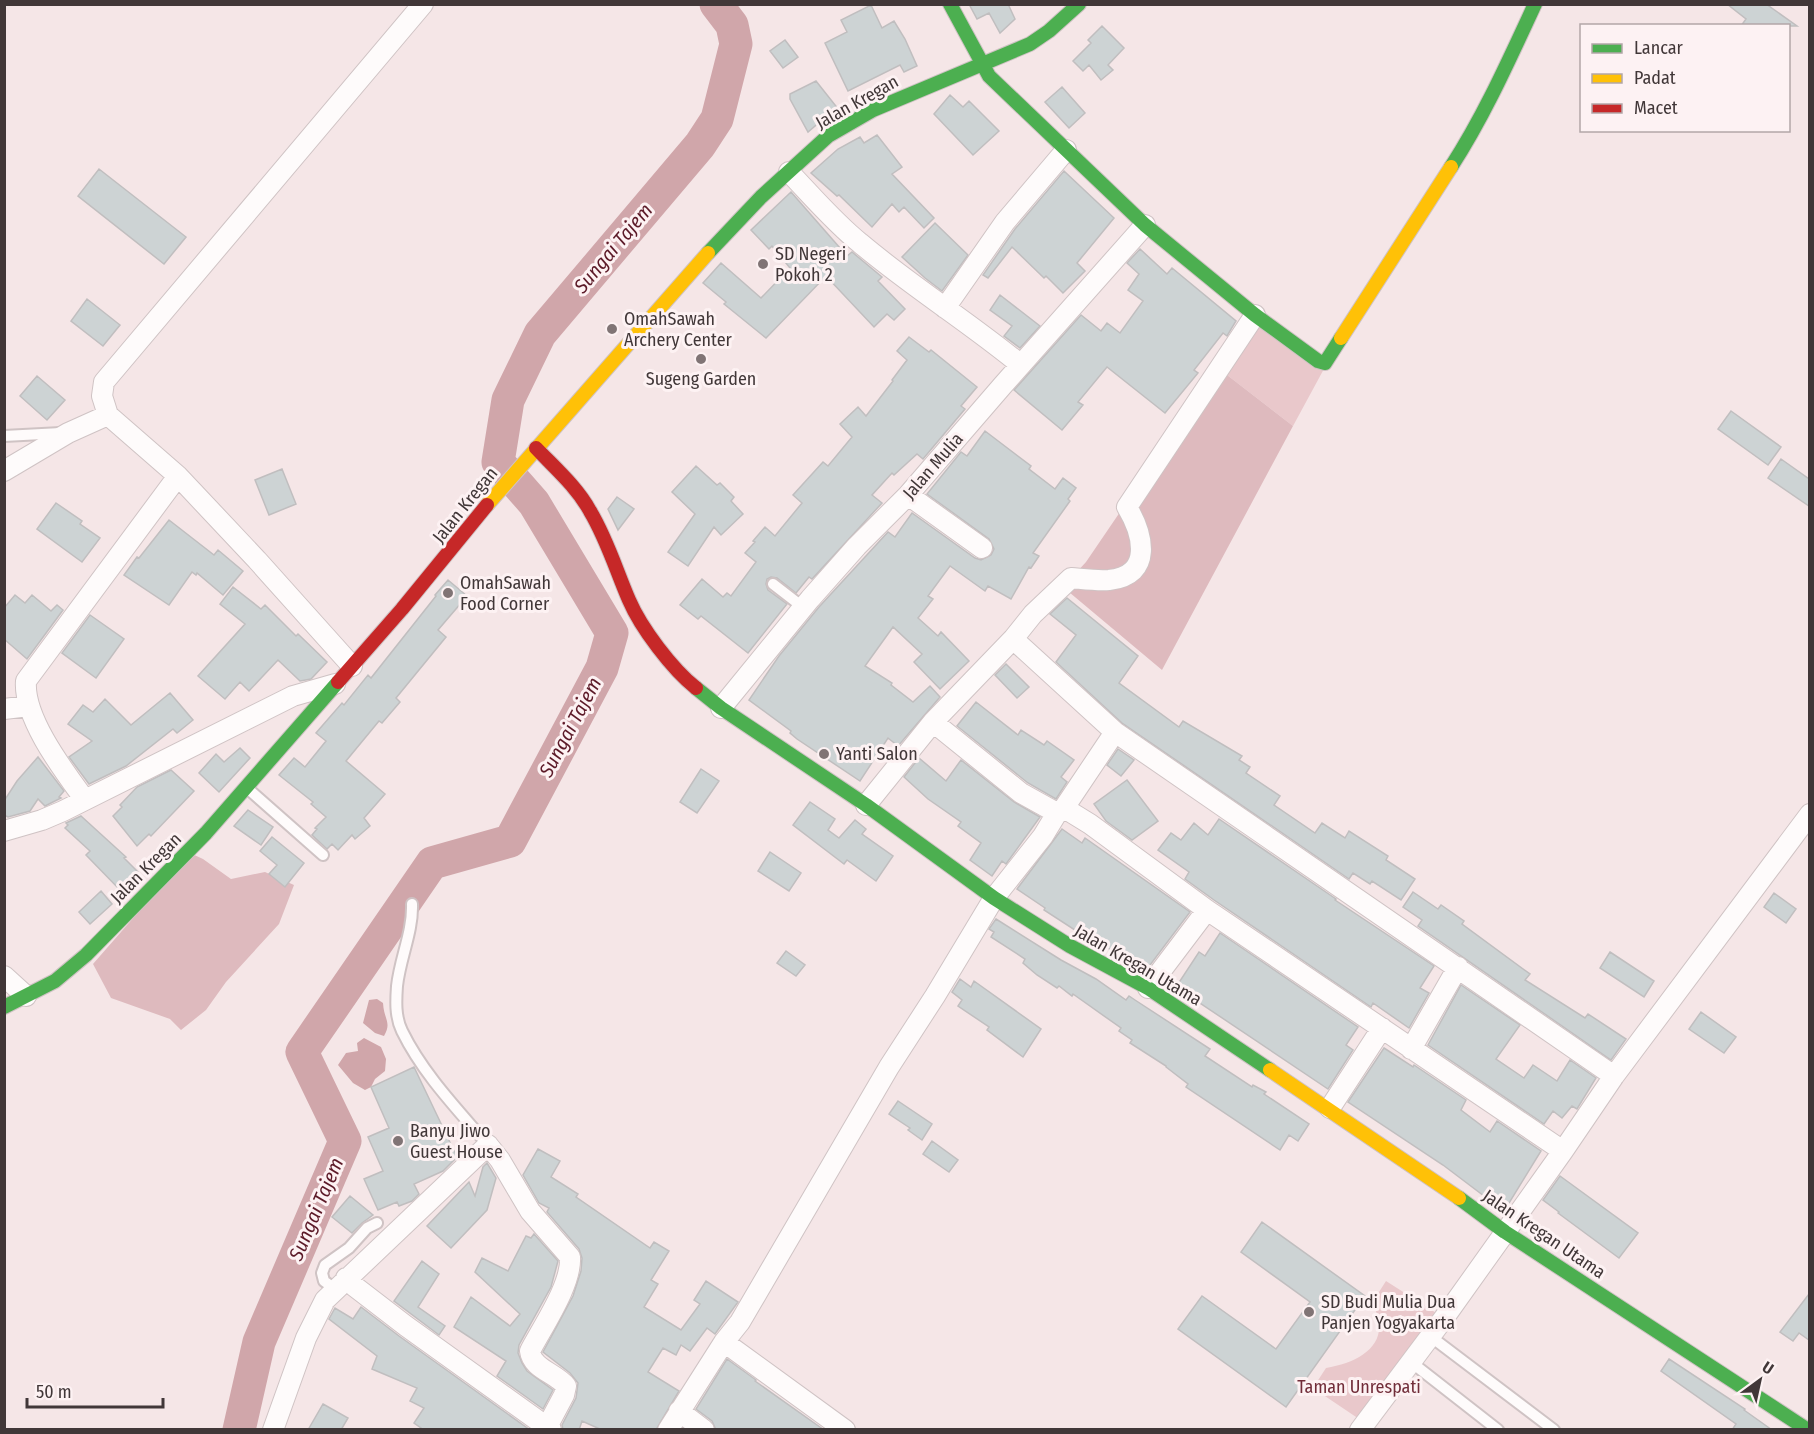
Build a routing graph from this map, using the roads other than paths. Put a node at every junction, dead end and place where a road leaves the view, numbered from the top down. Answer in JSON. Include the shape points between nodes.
{"nodes":[{"id":1,"x":423,"y":4,"type":"edge"},
{"id":2,"x":950,"y":4,"type":"edge"},
{"id":3,"x":1079,"y":4,"type":"edge"},
{"id":4,"x":1535,"y":4,"type":"edge"},
{"id":5,"x":983,"y":65,"type":"junction"},
{"id":6,"x":1066,"y":150,"type":"junction"},
{"id":7,"x":789,"y":172,"type":"junction"},
{"id":8,"x":1145,"y":225,"type":"junction"},
{"id":9,"x":945,"y":308,"type":"junction"},
{"id":10,"x":1255,"y":315,"type":"junction"},
{"id":11,"x":1021,"y":365,"type":"junction"},
{"id":12,"x":108,"y":415,"type":"junction"},
{"id":13,"x":68,"y":433,"type":"junction"},
{"id":14,"x":4,"y":436,"type":"edge"},
{"id":15,"x":536,"y":448,"type":"junction"},
{"id":16,"x":4,"y":471,"type":"edge"},
{"id":17,"x":178,"y":476,"type":"junction"},
{"id":18,"x":908,"y":495,"type":"junction"},
{"id":19,"x":982,"y":548,"type":"dead end"},
{"id":20,"x":773,"y":584,"type":"dead end"},
{"id":21,"x":804,"y":608,"type":"junction"},
{"id":22,"x":1012,"y":639,"type":"junction"},
{"id":23,"x":352,"y":666,"type":"junction"},
{"id":24,"x":338,"y":683,"type":"junction"},
{"id":25,"x":29,"y":706,"type":"junction"},
{"id":26,"x":721,"y":708,"type":"junction"},
{"id":27,"x":4,"y":710,"type":"edge"},
{"id":28,"x":933,"y":722,"type":"junction"},
{"id":29,"x":1115,"y":732,"type":"junction"},
{"id":30,"x":245,"y":787,"type":"junction"},
{"id":31,"x":85,"y":800,"type":"junction"},
{"id":32,"x":866,"y":804,"type":"junction"},
{"id":33,"x":1809,"y":814,"type":"edge"},
{"id":34,"x":4,"y":831,"type":"edge"},
{"id":35,"x":322,"y":855,"type":"dead end"},
{"id":36,"x":994,"y":898,"type":"junction"},
{"id":37,"x":412,"y":904,"type":"dead end"},
{"id":38,"x":1207,"y":910,"type":"junction"},
{"id":39,"x":1458,"y":967,"type":"junction"},
{"id":40,"x":4,"y":976,"type":"edge"},
{"id":41,"x":1148,"y":988,"type":"junction"},
{"id":42,"x":26,"y":996,"type":"junction"},
{"id":43,"x":4,"y":1007,"type":"edge"},
{"id":44,"x":1382,"y":1028,"type":"junction"},
{"id":45,"x":1411,"y":1049,"type":"junction"},
{"id":46,"x":1614,"y":1076,"type":"junction"},
{"id":47,"x":1330,"y":1108,"type":"junction"},
{"id":48,"x":489,"y":1145,"type":"junction"},
{"id":49,"x":1563,"y":1151,"type":"junction"},
{"id":50,"x":377,"y":1223,"type":"dead end"},
{"id":51,"x":1505,"y":1232,"type":"junction"},
{"id":52,"x":340,"y":1283,"type":"junction"},
{"id":53,"x":1430,"y":1336,"type":"junction"},
{"id":54,"x":724,"y":1342,"type":"junction"},
{"id":55,"x":1410,"y":1362,"type":"junction"},
{"id":56,"x":679,"y":1411,"type":"junction"},
{"id":57,"x":549,"y":1428,"type":"edge"},
{"id":58,"x":273,"y":1430,"type":"edge"},
{"id":59,"x":668,"y":1430,"type":"edge"},
{"id":60,"x":704,"y":1430,"type":"edge"},
{"id":61,"x":844,"y":1430,"type":"edge"},
{"id":62,"x":1360,"y":1430,"type":"edge"},
{"id":63,"x":1498,"y":1430,"type":"edge"},
{"id":64,"x":1554,"y":1430,"type":"edge"},
{"id":65,"x":1808,"y":1430,"type":"edge"}],
"edges":[{"from":1,"to":12,"type":"street","via":[[104,382],[102,396]]},
{"from":2,"to":5,"type":"street"},
{"from":3,"to":5,"type":"street","name":"Jalan Kregan","via":[[1049,32]]},
{"from":4,"to":10,"type":"street","via":[[1467,142],[1327,361],[1318,361]]},
{"from":5,"to":6,"type":"street","via":[[989,76]]},
{"from":5,"to":7,"type":"street","name":"Jalan Kregan","via":[[873,110],[828,136]]},
{"from":6,"to":8,"type":"street"},
{"from":6,"to":9,"type":"street","via":[[1005,222]]},
{"from":7,"to":9,"type":"street","via":[[857,241]]},
{"from":7,"to":15,"type":"street","name":"Jalan Kregan","via":[[728,230]]},
{"from":8,"to":10,"type":"street"},
{"from":8,"to":11,"type":"street","name":"Jalan Mulia"},
{"from":9,"to":11,"type":"street"},
{"from":10,"to":22,"type":"street","via":[[1127,507],[1140,533],[1142,550],[1132,571],[1109,580],[1071,578]]},
{"from":11,"to":18,"type":"street","name":"Jalan Mulia"},
{"from":12,"to":13,"type":"street"},
{"from":12,"to":17,"type":"street"},
{"from":13,"to":14,"type":"lane"},
{"from":13,"to":16,"type":"street"},
{"from":15,"to":23,"type":"street","name":"Jalan Kregan"},
{"from":15,"to":26,"type":"street","name":"Jalan Kregan Utama","via":[[574,487],[590,510],[630,602],[649,635],[687,681]]},
{"from":17,"to":23,"type":"street"},
{"from":17,"to":25,"type":"street","via":[[29,675]]},
{"from":18,"to":19,"type":"street"},
{"from":18,"to":21,"type":"street","name":"Jalan Mulia"},
{"from":20,"to":21,"type":"lane"},
{"from":21,"to":26,"type":"street","name":"Jalan Mulia"},
{"from":22,"to":28,"type":"street"},
{"from":22,"to":29,"type":"street"},
{"from":23,"to":24,"type":"street","name":"Jalan Kregan"},
{"from":24,"to":30,"type":"street","name":"Jalan Kregan"},
{"from":24,"to":31,"type":"street","via":[[293,696]]},
{"from":25,"to":27,"type":"street"},
{"from":25,"to":31,"type":"street","via":[[50,748]]},
{"from":26,"to":32,"type":"street","name":"Jalan Kregan Utama"},
{"from":28,"to":32,"type":"street"},
{"from":28,"to":36,"type":"street","via":[[1021,793],[1057,813]]},
{"from":29,"to":38,"type":"street","via":[[1064,807]]},
{"from":29,"to":39,"type":"street"},
{"from":30,"to":35,"type":"lane"},
{"from":30,"to":42,"type":"street","name":"Jalan Kregan","via":[[206,833],[86,955],[55,981]]},
{"from":31,"to":34,"type":"street","via":[[42,820]]},
{"from":32,"to":36,"type":"street","name":"Jalan Kregan Utama"},
{"from":33,"to":46,"type":"street"},
{"from":36,"to":41,"type":"street","name":"Jalan Kregan Utama","via":[[1070,946]]},
{"from":36,"to":54,"type":"street","via":[[889,1067],[740,1322]]},
{"from":37,"to":48,"type":"lane","via":[[396,1002],[402,1030],[431,1077]]},
{"from":38,"to":41,"type":"street"},
{"from":38,"to":44,"type":"street"},
{"from":39,"to":45,"type":"street"},
{"from":39,"to":46,"type":"street"},
{"from":40,"to":42,"type":"street"},
{"from":41,"to":47,"type":"street","name":"Jalan Kregan Utama"},
{"from":42,"to":43,"type":"street","name":"Jalan Kregan"},
{"from":44,"to":45,"type":"street"},
{"from":44,"to":47,"type":"street"},
{"from":45,"to":49,"type":"street"},
{"from":46,"to":49,"type":"street"},
{"from":47,"to":51,"type":"street","name":"Jalan Kregan Utama"},
{"from":48,"to":52,"type":"street"},
{"from":48,"to":57,"type":"street","via":[[530,1211],[570,1257],[566,1282],[530,1351],[535,1363],[566,1386]]},
{"from":49,"to":51,"type":"street"},
{"from":50,"to":52,"type":"lane","via":[[325,1265],[324,1281]]},
{"from":51,"to":53,"type":"street"},
{"from":51,"to":65,"type":"street","name":"Jalan Kregan Utama"},
{"from":52,"to":57,"type":"street","via":[[354,1286]]},
{"from":52,"to":58,"type":"street","via":[[325,1300],[306,1338]]},
{"from":53,"to":55,"type":"street"},
{"from":53,"to":64,"type":"lane"},
{"from":54,"to":56,"type":"street"},
{"from":54,"to":61,"type":"street"},
{"from":55,"to":62,"type":"street"},
{"from":55,"to":63,"type":"lane"},
{"from":56,"to":59,"type":"street"},
{"from":56,"to":60,"type":"street"}]}
